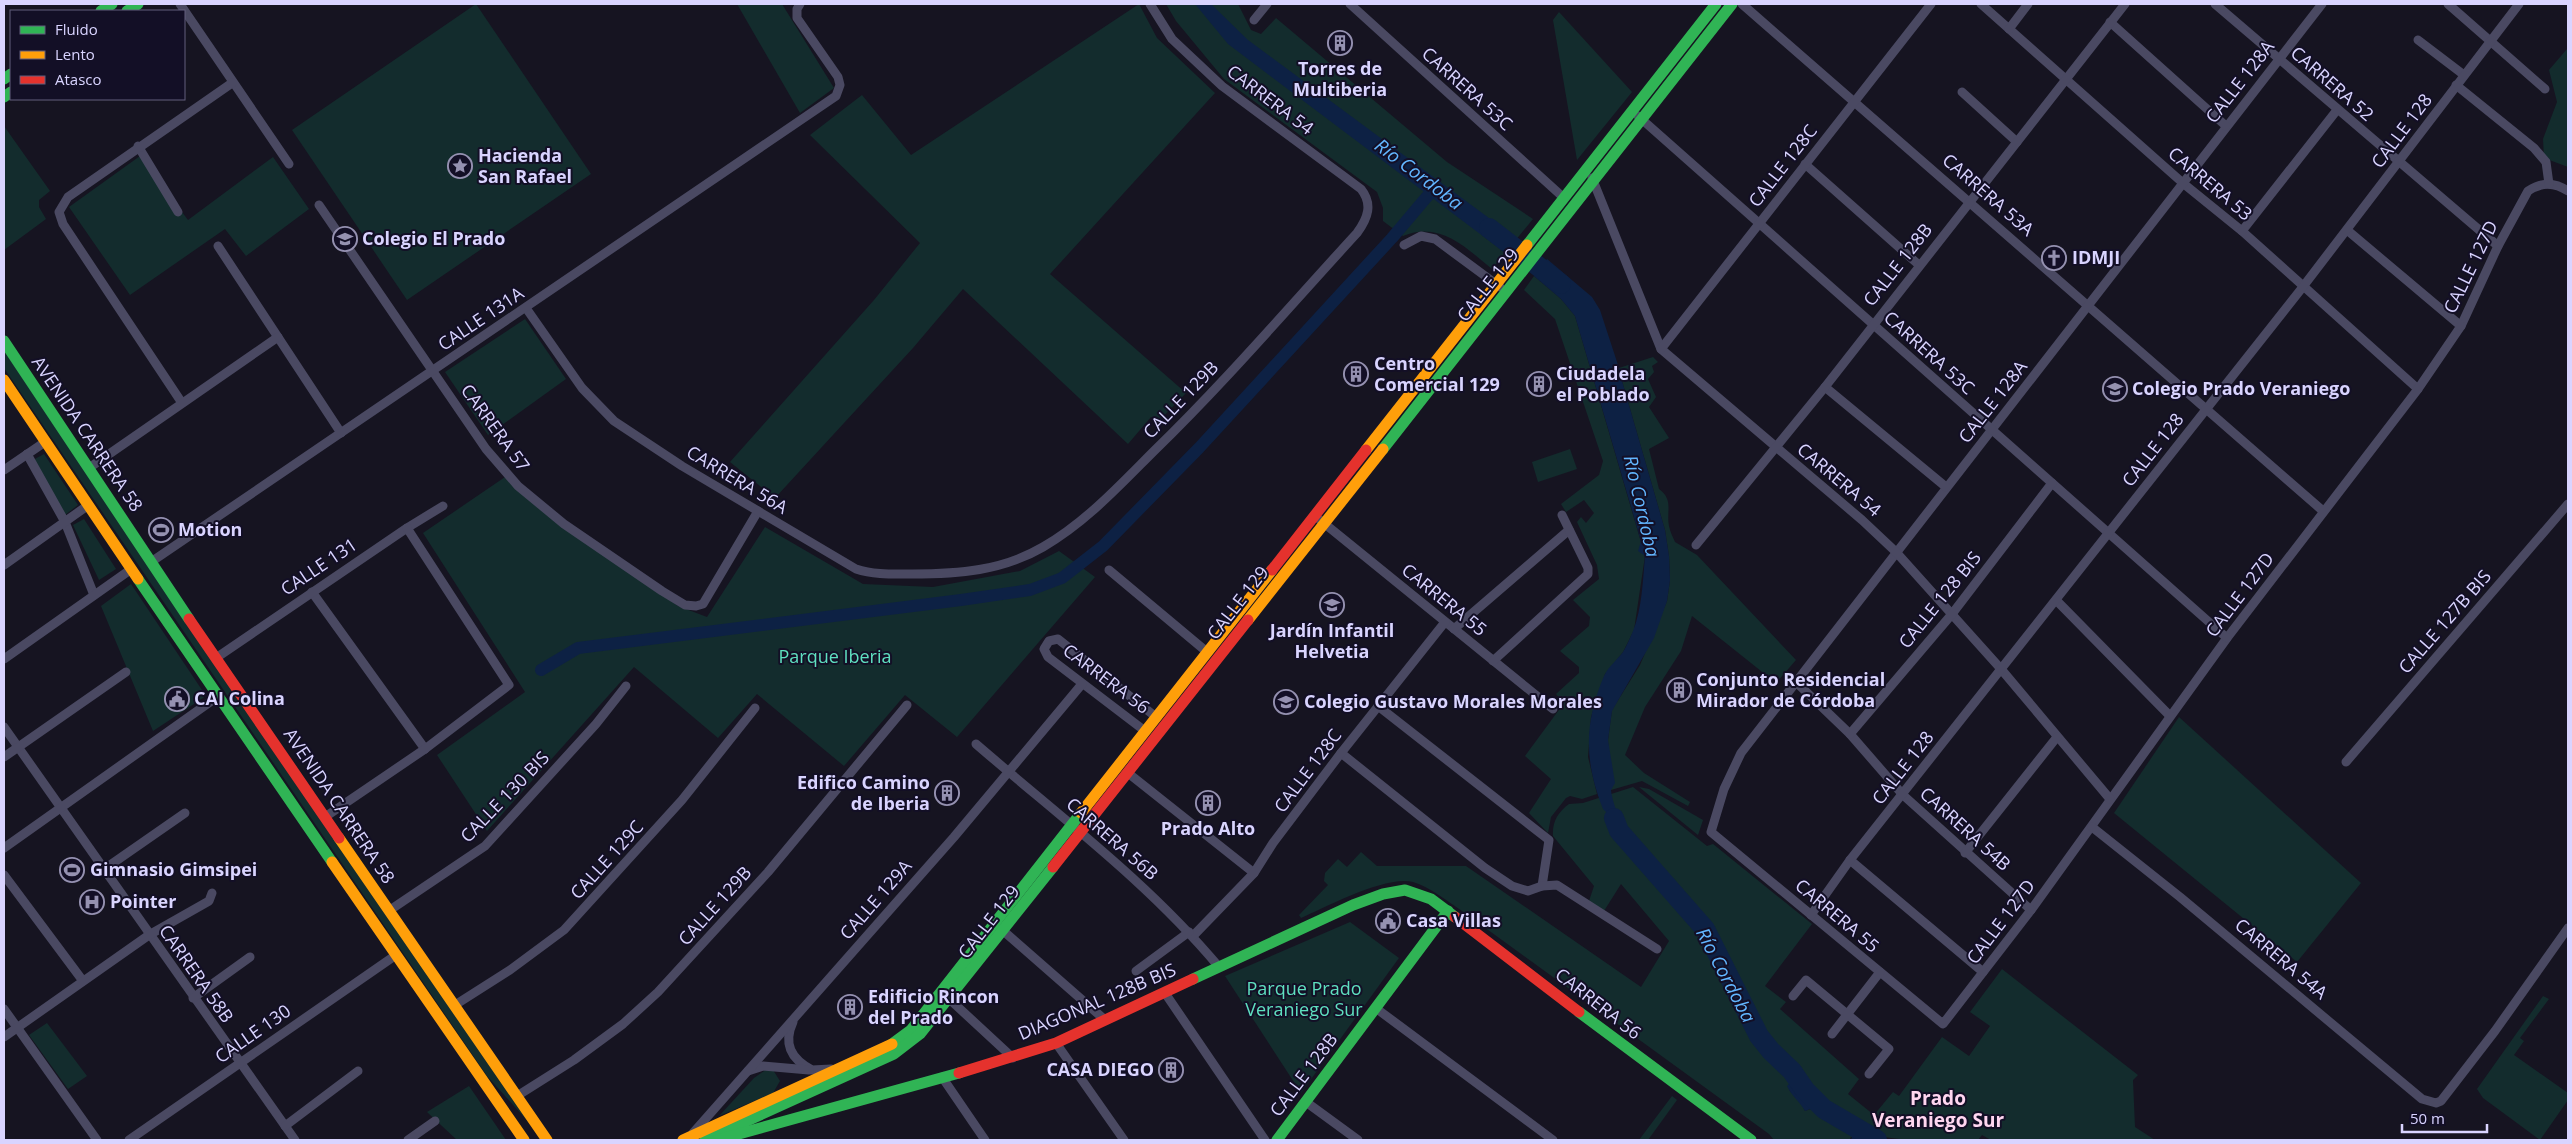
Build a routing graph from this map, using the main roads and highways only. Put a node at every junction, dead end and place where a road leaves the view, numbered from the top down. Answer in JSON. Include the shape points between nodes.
{"nodes":[{"id":1,"x":1716,"y":4,"type":"edge"},
{"id":2,"x":1732,"y":4,"type":"edge"},
{"id":3,"x":1501,"y":288,"type":"junction"},
{"id":4,"x":4,"y":341,"type":"edge"},
{"id":5,"x":4,"y":380,"type":"edge"},
{"id":6,"x":7,"y":393,"type":"edge"},
{"id":7,"x":1423,"y":895,"type":"joint"},
{"id":8,"x":1448,"y":911,"type":"junction"},
{"id":9,"x":1000,"y":927,"type":"junction"},
{"id":10,"x":946,"y":996,"type":"junction"},
{"id":11,"x":687,"y":1137,"type":"edge"},
{"id":12,"x":524,"y":1140,"type":"edge"},
{"id":13,"x":547,"y":1140,"type":"edge"},
{"id":14,"x":705,"y":1140,"type":"edge"},
{"id":15,"x":717,"y":1140,"type":"edge"},
{"id":16,"x":1277,"y":1140,"type":"edge"},
{"id":17,"x":1752,"y":1140,"type":"edge"}],
"edges":[{"from":1,"to":3,"type":"main road","name":"CALLE 129","via":[[1505,272]]},
{"from":2,"to":3,"type":"main road","name":"CALLE 129","via":[[1515,279]]},
{"from":3,"to":9,"type":"main road","name":"CALLE 129","via":[[1081,833]]},
{"from":3,"to":9,"type":"main road","name":"CALLE 129","via":[[1314,515],[1072,826]]},
{"from":4,"to":13,"type":"main road","name":"AVENIDA CARRERA 58","via":[[216,658]]},
{"from":5,"to":6,"type":"main road"},
{"from":6,"to":12,"type":"main road","via":[[45,442]]},
{"from":7,"to":8,"type":"main road","name":"CARRERA 56"},
{"from":7,"to":15,"type":"main road","name":"DIAGONAL 128B BIS","via":[[1405,890],[1352,905],[1056,1043],[1013,1058]]},
{"from":8,"to":16,"type":"main road","name":"CALLE 128B"},
{"from":8,"to":17,"type":"main road","name":"CARRERA 56","via":[[1681,1090]]},
{"from":9,"to":10,"type":"main road","name":"CALLE 129"},
{"from":10,"to":11,"type":"main road","name":"CALLE 129","via":[[904,1037]]},
{"from":10,"to":14,"type":"main road","name":"CALLE 129","via":[[920,1034],[907,1046]]}]}
